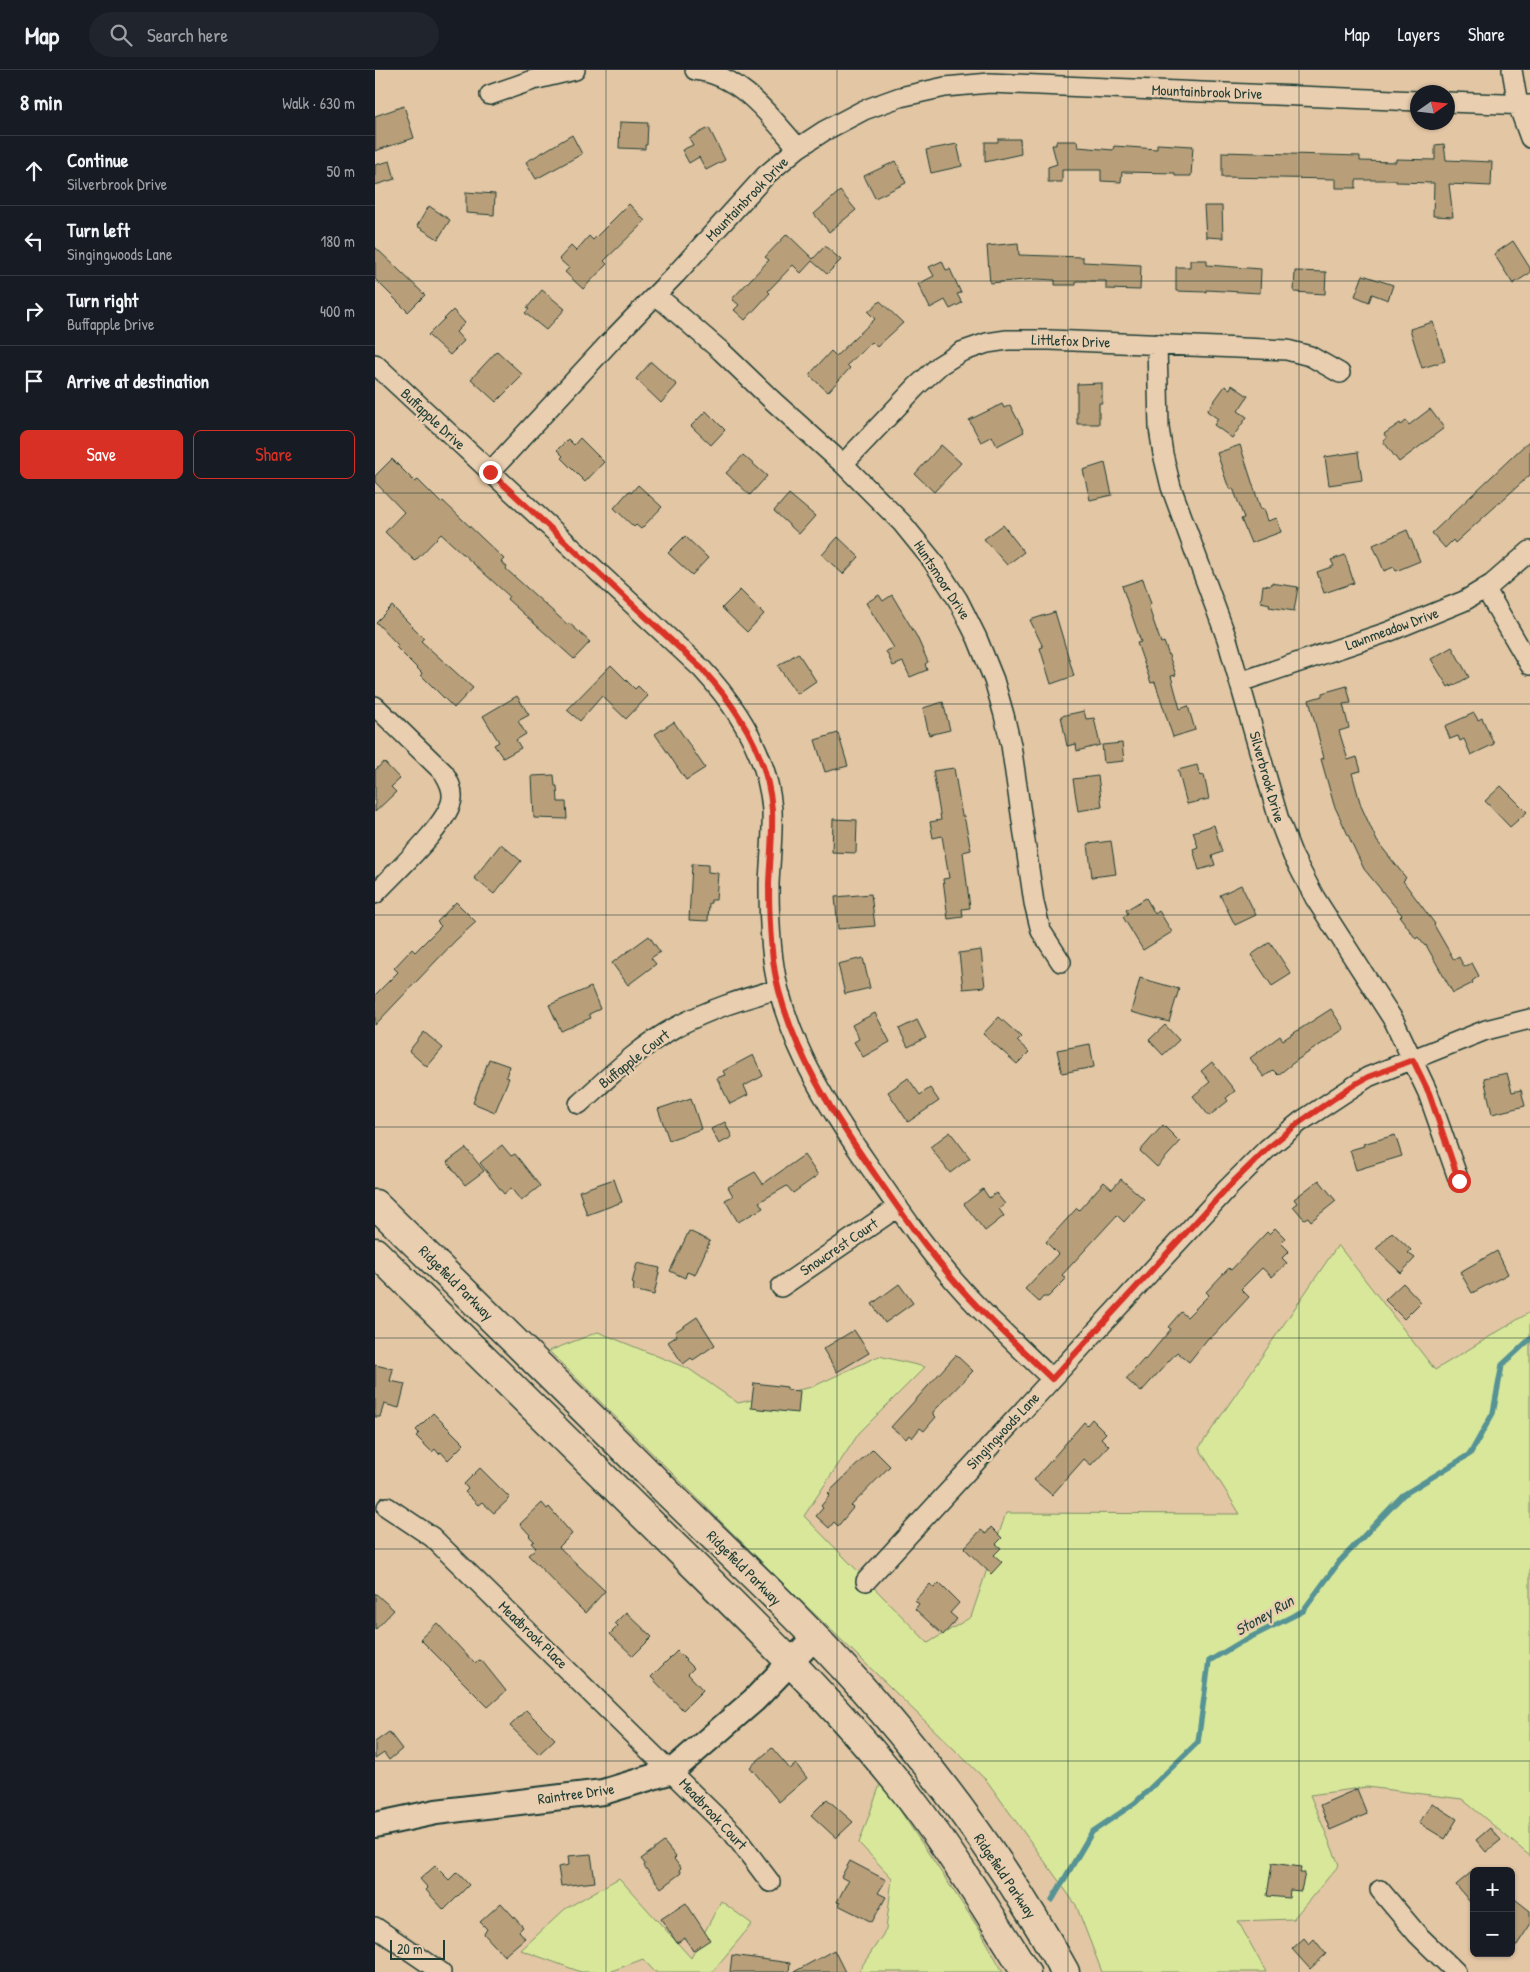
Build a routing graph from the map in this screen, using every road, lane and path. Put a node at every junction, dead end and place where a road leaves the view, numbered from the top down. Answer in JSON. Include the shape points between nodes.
{"nodes":[{"id":1,"x":575,"y":70,"type":"edge"},
{"id":2,"x":695,"y":70,"type":"edge"},
{"id":3,"x":1512,"y":70,"type":"edge"},
{"id":4,"x":490,"y":95,"type":"dead end"},
{"id":5,"x":1410,"y":101,"type":"edge"},
{"id":6,"x":1455,"y":102,"type":"edge"},
{"id":7,"x":1524,"y":105,"type":"edge"},
{"id":8,"x":1530,"y":138,"type":"edge"},
{"id":9,"x":798,"y":148,"type":"junction"},
{"id":10,"x":656,"y":296,"type":"junction"},
{"id":11,"x":1157,"y":344,"type":"junction"},
{"id":12,"x":375,"y":364,"type":"edge"},
{"id":13,"x":1340,"y":373,"type":"dead end"},
{"id":14,"x":843,"y":464,"type":"junction"},
{"id":15,"x":490,"y":472,"type":"junction"},
{"id":16,"x":1530,"y":550,"type":"edge"},
{"id":17,"x":1485,"y":588,"type":"junction"},
{"id":18,"x":1530,"y":665,"type":"edge"},
{"id":19,"x":1240,"y":682,"type":"junction"},
{"id":20,"x":375,"y":706,"type":"edge"},
{"id":21,"x":375,"y":894,"type":"edge"},
{"id":22,"x":1061,"y":962,"type":"dead end"},
{"id":23,"x":778,"y":989,"type":"junction"},
{"id":24,"x":1530,"y":1019,"type":"edge"},
{"id":25,"x":1413,"y":1060,"type":"junction"},
{"id":26,"x":579,"y":1104,"type":"dead end"},
{"id":27,"x":1459,"y":1181,"type":"dead end"},
{"id":28,"x":375,"y":1204,"type":"edge"},
{"id":29,"x":898,"y":1207,"type":"junction"},
{"id":30,"x":375,"y":1252,"type":"edge"},
{"id":31,"x":781,"y":1287,"type":"dead end"},
{"id":32,"x":1052,"y":1379,"type":"junction"},
{"id":33,"x":387,"y":1507,"type":"dead end"},
{"id":34,"x":866,"y":1581,"type":"dead end"},
{"id":35,"x":814,"y":1638,"type":"junction"},
{"id":36,"x":791,"y":1662,"type":"junction"},
{"id":37,"x":672,"y":1771,"type":"junction"},
{"id":38,"x":375,"y":1826,"type":"edge"},
{"id":39,"x":770,"y":1882,"type":"dead end"},
{"id":40,"x":1380,"y":1890,"type":"dead end"},
{"id":41,"x":375,"y":1927,"type":"edge"},
{"id":42,"x":441,"y":1972,"type":"edge"},
{"id":43,"x":1026,"y":1972,"type":"edge"},
{"id":44,"x":1065,"y":1972,"type":"edge"},
{"id":45,"x":1456,"y":1972,"type":"edge"}],
"edges":[{"from":1,"to":4,"type":"street"},
{"from":2,"to":9,"type":"street","via":[[718,77],[746,92]]},
{"from":3,"to":7,"type":"street"},
{"from":5,"to":9,"type":"street","name":"Mountainbrook Drive","via":[[990,83],[945,87],[899,97],[864,110]]},
{"from":6,"to":7,"type":"street"},
{"from":7,"to":8,"type":"street"},
{"from":9,"to":10,"type":"street","name":"Mountainbrook Drive","via":[[766,175]]},
{"from":10,"to":14,"type":"street","name":"Huntsmoor Drive","via":[[721,351]]},
{"from":10,"to":15,"type":"street","name":"Mountainbrook Drive"},
{"from":11,"to":13,"type":"street","name":"Littlefox Drive","via":[[1287,350],[1310,356]]},
{"from":11,"to":14,"type":"street","name":"Littlefox Drive","via":[[1007,340],[961,352],[940,365],[917,386]]},
{"from":11,"to":19,"type":"street","name":"Silverbrook Drive","via":[[1159,428],[1171,487]]},
{"from":12,"to":15,"type":"street","name":"Buffapple Drive"},
{"from":14,"to":22,"type":"street","name":"Huntsmoor Drive","via":[[903,523],[932,560],[958,600],[977,638],[994,680],[1011,744],[1041,931]]},
{"from":15,"to":23,"type":"street","name":"Buffapple Drive","via":[[702,669],[740,715],[756,745],[771,809],[770,933]]},
{"from":16,"to":17,"type":"street","name":"Lawnmeadow Drive"},
{"from":17,"to":18,"type":"street"},
{"from":17,"to":19,"type":"street","name":"Lawnmeadow Drive","via":[[1424,619]]},
{"from":19,"to":25,"type":"street","name":"Silverbrook Drive","via":[[1279,820],[1293,856],[1315,898],[1394,1021]]},
{"from":20,"to":21,"type":"street","via":[[444,773],[452,794],[449,810],[438,827]]},
{"from":23,"to":26,"type":"street","name":"Buffapple Court","via":[[733,1002],[673,1028],[629,1060]]},
{"from":23,"to":29,"type":"street","name":"Buffapple Drive","via":[[797,1047],[820,1092]]},
{"from":24,"to":25,"type":"street","name":"Singingwoods Lane","via":[[1486,1030]]},
{"from":25,"to":27,"type":"street","name":"Silverbrook Drive","via":[[1429,1093]]},
{"from":25,"to":32,"type":"street","name":"Singingwoods Lane","via":[[1352,1086],[1268,1148],[1227,1188]]},
{"from":28,"to":35,"type":"main road","name":"Ridgefield Parkway"},
{"from":29,"to":31,"type":"street","name":"Snowcrest Court"},
{"from":29,"to":32,"type":"street","name":"Buffapple Drive","via":[[977,1306]]},
{"from":30,"to":36,"type":"main road"},
{"from":32,"to":34,"type":"street","name":"Singingwoods Lane"},
{"from":33,"to":37,"type":"street","name":"Meadbrook Place","via":[[432,1536]]},
{"from":35,"to":36,"type":"street","name":"Raintree Drive"},
{"from":35,"to":44,"type":"main road","name":"Ridgefield Parkway","via":[[863,1689],[953,1801],[1009,1880]]},
{"from":36,"to":37,"type":"street","name":"Raintree Drive","via":[[754,1700]]},
{"from":36,"to":43,"type":"main road","via":[[871,1751],[933,1829]]},
{"from":37,"to":38,"type":"street","name":"Raintree Drive","via":[[603,1792],[437,1812]]},
{"from":37,"to":39,"type":"street","name":"Meadbrook Court","via":[[733,1833]]},
{"from":40,"to":45,"type":"street","via":[[1417,1934]]},
{"from":41,"to":42,"type":"street"}]}
